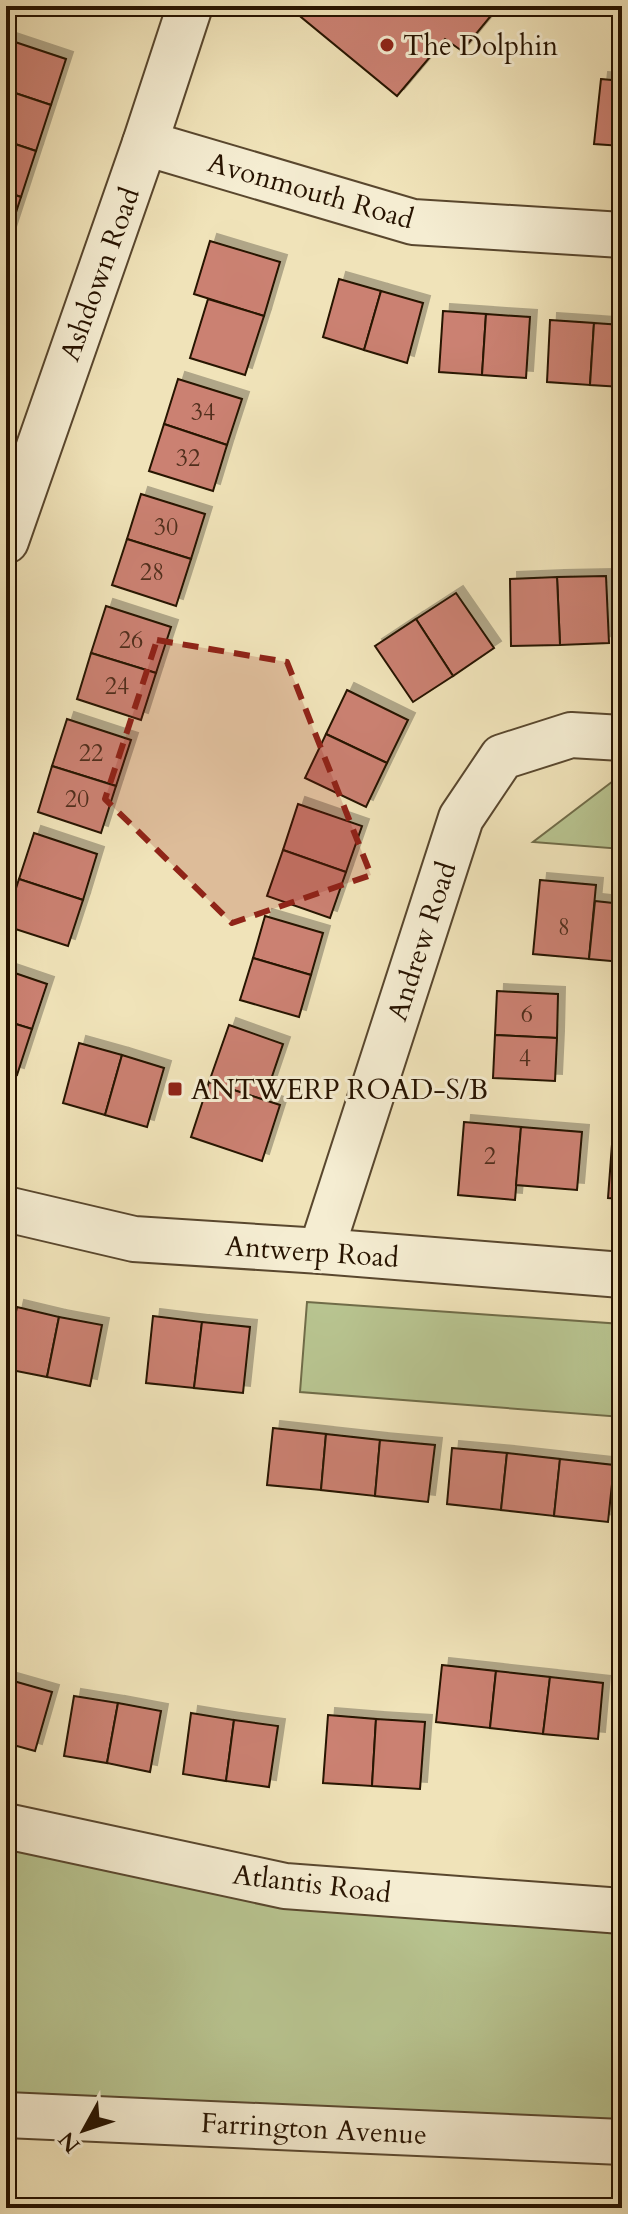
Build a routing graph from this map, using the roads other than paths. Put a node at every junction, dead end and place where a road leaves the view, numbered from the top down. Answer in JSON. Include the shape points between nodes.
{"nodes":[{"id":1,"x":190,"y":6,"type":"edge"},
{"id":2,"x":145,"y":143,"type":"junction"},
{"id":3,"x":622,"y":235,"type":"edge"},
{"id":4,"x":6,"y":541,"type":"edge"},
{"id":5,"x":622,"y":738,"type":"edge"},
{"id":6,"x":6,"y":1209,"type":"edge"},
{"id":7,"x":321,"y":1251,"type":"junction"},
{"id":8,"x":622,"y":1275,"type":"edge"},
{"id":9,"x":6,"y":1826,"type":"edge"},
{"id":10,"x":622,"y":1911,"type":"edge"},
{"id":11,"x":6,"y":2115,"type":"edge"},
{"id":12,"x":622,"y":2142,"type":"edge"}],
"edges":[{"from":1,"to":2,"type":"street","name":"Ashdown Road"},
{"from":2,"to":3,"type":"street","name":"Avonmouth Road","via":[[413,222]]},
{"from":2,"to":4,"type":"street","name":"Ashdown Road"},
{"from":5,"to":7,"type":"street","name":"Andrew Road","via":[[571,735],[502,757],[461,818]]},
{"from":6,"to":7,"type":"street","name":"Antwerp Road","via":[[134,1239]]},
{"from":7,"to":8,"type":"street","name":"Antwerp Road"},
{"from":9,"to":10,"type":"street","name":"Atlantis Road","via":[[285,1886]]},
{"from":11,"to":12,"type":"street","name":"Farrington Avenue"}]}
